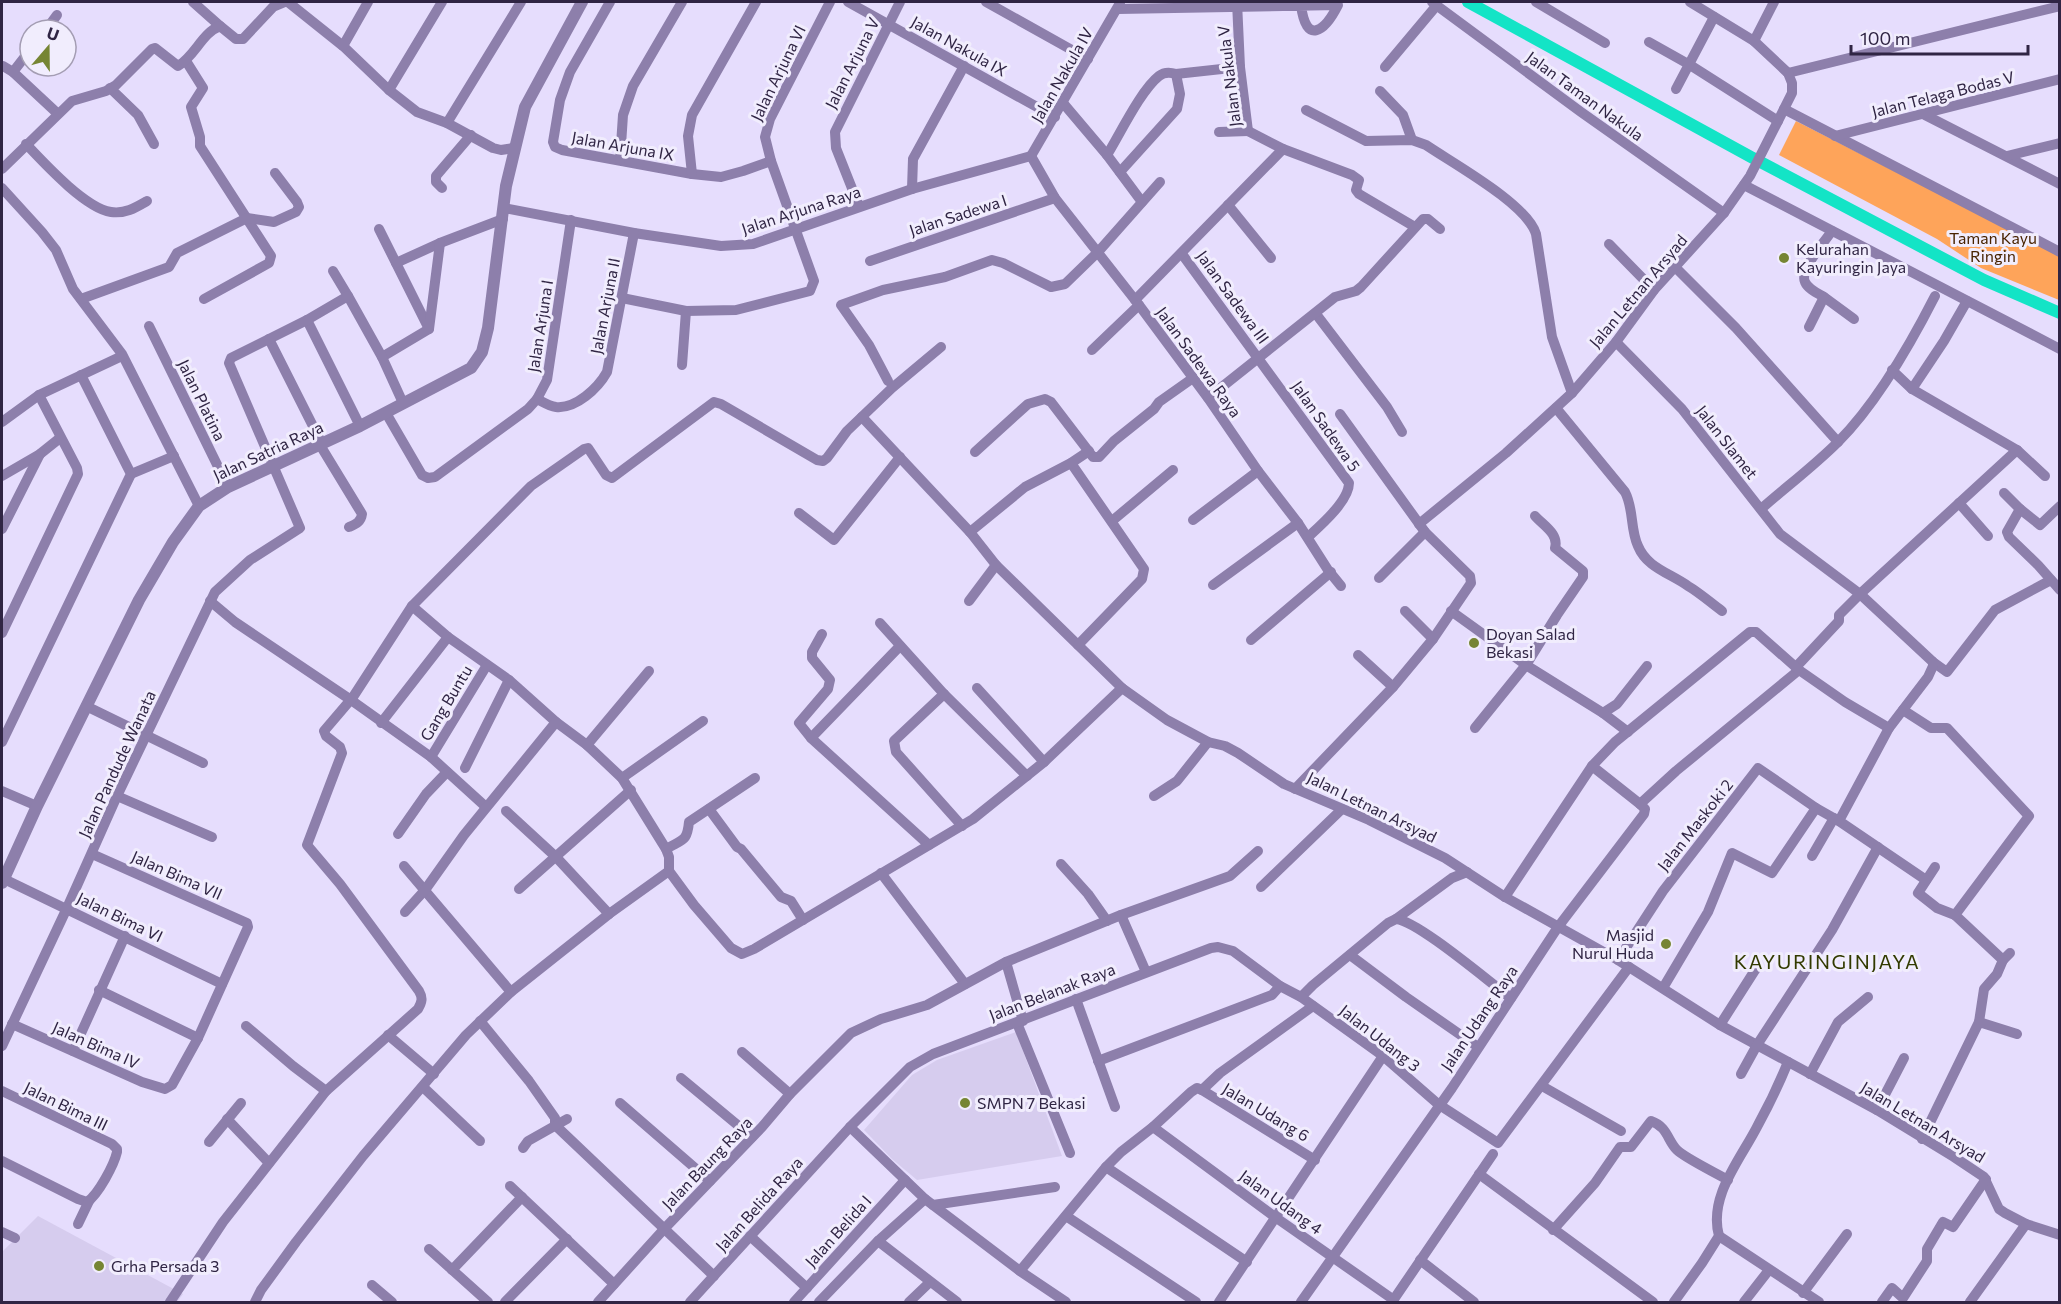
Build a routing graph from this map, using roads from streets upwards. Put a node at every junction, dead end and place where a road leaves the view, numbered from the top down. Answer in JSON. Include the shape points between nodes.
{"nodes":[{"id":1,"x":193,"y":2,"type":"edge"},
{"id":2,"x":286,"y":2,"type":"edge"},
{"id":3,"x":368,"y":2,"type":"edge"},
{"id":4,"x":442,"y":2,"type":"edge"},
{"id":5,"x":521,"y":2,"type":"edge"},
{"id":6,"x":581,"y":2,"type":"edge"},
{"id":7,"x":610,"y":2,"type":"edge"},
{"id":8,"x":682,"y":2,"type":"edge"},
{"id":9,"x":756,"y":2,"type":"edge"},
{"id":10,"x":830,"y":2,"type":"edge"},
{"id":11,"x":848,"y":2,"type":"edge"},
{"id":12,"x":900,"y":2,"type":"edge"},
{"id":13,"x":986,"y":2,"type":"edge"},
{"id":14,"x":1536,"y":2,"type":"edge"},
{"id":15,"x":1690,"y":2,"type":"edge"},
{"id":16,"x":1774,"y":2,"type":"edge"},
{"id":17,"x":1434,"y":3,"type":"edge"},
{"id":18,"x":1237,"y":4,"type":"edge"},
{"id":19,"x":1119,"y":5,"type":"edge"},
{"id":20,"x":1301,"y":5,"type":"junction"},
{"id":21,"x":2060,"y":6,"type":"edge"},
{"id":22,"x":57,"y":15,"type":"dead end"},
{"id":23,"x":1714,"y":17,"type":"junction"},
{"id":24,"x":55,"y":18,"type":"edge"},
{"id":25,"x":888,"y":24,"type":"junction"},
{"id":26,"x":220,"y":26,"type":"junction"},
{"id":27,"x":1754,"y":41,"type":"junction"},
{"id":28,"x":1649,"y":42,"type":"dead end"},
{"id":29,"x":1605,"y":43,"type":"dead end"},
{"id":30,"x":343,"y":46,"type":"junction"},
{"id":31,"x":1088,"y":59,"type":"junction"},
{"id":32,"x":186,"y":62,"type":"junction"},
{"id":33,"x":1690,"y":64,"type":"junction"},
{"id":34,"x":964,"y":66,"type":"junction"},
{"id":35,"x":1240,"y":67,"type":"junction"},
{"id":36,"x":1385,"y":67,"type":"dead end"},
{"id":37,"x":8,"y":69,"type":"edge"},
{"id":38,"x":1788,"y":73,"type":"junction"},
{"id":39,"x":1176,"y":74,"type":"junction"},
{"id":40,"x":2060,"y":80,"type":"edge"},
{"id":41,"x":110,"y":88,"type":"junction"},
{"id":42,"x":1677,"y":89,"type":"dead end"},
{"id":43,"x":389,"y":90,"type":"junction"},
{"id":44,"x":1380,"y":91,"type":"dead end"},
{"id":45,"x":1063,"y":103,"type":"junction"},
{"id":46,"x":1784,"y":109,"type":"junction"},
{"id":47,"x":1306,"y":110,"type":"dead end"},
{"id":48,"x":57,"y":113,"type":"junction"},
{"id":49,"x":1924,"y":115,"type":"junction"},
{"id":50,"x":1055,"y":117,"type":"junction"},
{"id":51,"x":1778,"y":121,"type":"junction"},
{"id":52,"x":447,"y":123,"type":"junction"},
{"id":53,"x":1248,"y":131,"type":"junction"},
{"id":54,"x":1219,"y":132,"type":"dead end"},
{"id":55,"x":471,"y":135,"type":"junction"},
{"id":56,"x":1835,"y":136,"type":"junction"},
{"id":57,"x":1412,"y":140,"type":"junction"},
{"id":58,"x":2060,"y":143,"type":"edge"},
{"id":59,"x":26,"y":144,"type":"junction"},
{"id":60,"x":154,"y":144,"type":"dead end"},
{"id":61,"x":1283,"y":148,"type":"junction"},
{"id":62,"x":514,"y":151,"type":"junction"},
{"id":63,"x":1107,"y":155,"type":"junction"},
{"id":64,"x":1031,"y":156,"type":"junction"},
{"id":65,"x":2007,"y":156,"type":"junction"},
{"id":66,"x":621,"y":160,"type":"junction"},
{"id":67,"x":771,"y":161,"type":"junction"},
{"id":68,"x":2,"y":169,"type":"edge"},
{"id":69,"x":1120,"y":172,"type":"junction"},
{"id":70,"x":275,"y":173,"type":"dead end"},
{"id":71,"x":692,"y":174,"type":"junction"},
{"id":72,"x":1747,"y":180,"type":"junction"},
{"id":73,"x":1160,"y":182,"type":"dead end"},
{"id":74,"x":2060,"y":184,"type":"edge"},
{"id":75,"x":2,"y":188,"type":"edge"},
{"id":76,"x":442,"y":188,"type":"dead end"},
{"id":77,"x":912,"y":189,"type":"junction"},
{"id":78,"x":1055,"y":198,"type":"junction"},
{"id":79,"x":147,"y":201,"type":"dead end"},
{"id":80,"x":1142,"y":202,"type":"junction"},
{"id":81,"x":1228,"y":205,"type":"junction"},
{"id":82,"x":859,"y":207,"type":"junction"},
{"id":83,"x":503,"y":213,"type":"junction"},
{"id":84,"x":1724,"y":213,"type":"junction"},
{"id":85,"x":247,"y":218,"type":"junction"},
{"id":86,"x":570,"y":224,"type":"junction"},
{"id":87,"x":1415,"y":227,"type":"junction"},
{"id":88,"x":794,"y":228,"type":"junction"},
{"id":89,"x":379,"y":229,"type":"dead end"},
{"id":90,"x":1440,"y":229,"type":"dead end"},
{"id":91,"x":1832,"y":231,"type":"junction"},
{"id":92,"x":634,"y":233,"type":"junction"},
{"id":93,"x":440,"y":243,"type":"junction"},
{"id":94,"x":1610,"y":244,"type":"dead end"},
{"id":95,"x":1098,"y":252,"type":"junction"},
{"id":96,"x":2060,"y":252,"type":"edge"},
{"id":97,"x":1182,"y":254,"type":"junction"},
{"id":98,"x":1271,"y":258,"type":"dead end"},
{"id":99,"x":870,"y":261,"type":"dead end"},
{"id":100,"x":396,"y":263,"type":"junction"},
{"id":101,"x":1675,"y":267,"type":"junction"},
{"id":102,"x":333,"y":272,"type":"dead end"},
{"id":103,"x":1654,"y":290,"type":"junction"},
{"id":104,"x":348,"y":296,"type":"junction"},
{"id":105,"x":1935,"y":296,"type":"dead end"},
{"id":106,"x":1824,"y":297,"type":"junction"},
{"id":107,"x":622,"y":298,"type":"junction"},
{"id":108,"x":81,"y":299,"type":"junction"},
{"id":109,"x":204,"y":299,"type":"dead end"},
{"id":110,"x":1967,"y":301,"type":"junction"},
{"id":111,"x":1137,"y":302,"type":"junction"},
{"id":112,"x":686,"y":311,"type":"junction"},
{"id":113,"x":1316,"y":314,"type":"junction"},
{"id":114,"x":1854,"y":319,"type":"dead end"},
{"id":115,"x":307,"y":320,"type":"junction"},
{"id":116,"x":149,"y":326,"type":"dead end"},
{"id":117,"x":1809,"y":327,"type":"dead end"},
{"id":118,"x":429,"y":329,"type":"junction"},
{"id":119,"x":269,"y":339,"type":"junction"},
{"id":120,"x":1616,"y":342,"type":"junction"},
{"id":121,"x":941,"y":347,"type":"dead end"},
{"id":122,"x":2060,"y":349,"type":"edge"},
{"id":123,"x":1092,"y":350,"type":"dead end"},
{"id":124,"x":122,"y":356,"type":"junction"},
{"id":125,"x":382,"y":357,"type":"junction"},
{"id":126,"x":1260,"y":358,"type":"junction"},
{"id":127,"x":682,"y":365,"type":"dead end"},
{"id":128,"x":1892,"y":370,"type":"junction"},
{"id":129,"x":81,"y":375,"type":"junction"},
{"id":130,"x":1193,"y":378,"type":"junction"},
{"id":131,"x":888,"y":381,"type":"dead end"},
{"id":132,"x":1912,"y":389,"type":"junction"},
{"id":133,"x":1572,"y":393,"type":"junction"},
{"id":134,"x":39,"y":395,"type":"junction"},
{"id":135,"x":1208,"y":398,"type":"junction"},
{"id":136,"x":537,"y":399,"type":"junction"},
{"id":137,"x":403,"y":403,"type":"junction"},
{"id":138,"x":1556,"y":408,"type":"junction"},
{"id":139,"x":386,"y":413,"type":"junction"},
{"id":140,"x":1340,"y":414,"type":"dead end"},
{"id":141,"x":862,"y":417,"type":"junction"},
{"id":142,"x":2,"y":422,"type":"edge"},
{"id":143,"x":360,"y":426,"type":"junction"},
{"id":144,"x":1402,"y":432,"type":"dead end"},
{"id":145,"x":60,"y":438,"type":"junction"},
{"id":146,"x":1838,"y":442,"type":"junction"},
{"id":147,"x":320,"y":445,"type":"junction"},
{"id":148,"x":2017,"y":450,"type":"junction"},
{"id":149,"x":1089,"y":451,"type":"junction"},
{"id":150,"x":975,"y":452,"type":"dead end"},
{"id":151,"x":40,"y":453,"type":"junction"},
{"id":152,"x":174,"y":456,"type":"junction"},
{"id":153,"x":900,"y":457,"type":"junction"},
{"id":154,"x":1071,"y":463,"type":"junction"},
{"id":155,"x":274,"y":466,"type":"junction"},
{"id":156,"x":1173,"y":470,"type":"dead end"},
{"id":157,"x":1258,"y":471,"type":"junction"},
{"id":158,"x":131,"y":474,"type":"junction"},
{"id":159,"x":2,"y":476,"type":"edge"},
{"id":160,"x":2044,"y":476,"type":"dead end"},
{"id":161,"x":228,"y":487,"type":"junction"},
{"id":162,"x":2004,"y":493,"type":"dead end"},
{"id":163,"x":1959,"y":503,"type":"junction"},
{"id":164,"x":199,"y":506,"type":"junction"},
{"id":165,"x":2060,"y":506,"type":"edge"},
{"id":166,"x":1761,"y":509,"type":"junction"},
{"id":167,"x":2020,"y":509,"type":"junction"},
{"id":168,"x":799,"y":513,"type":"dead end"},
{"id":169,"x":1535,"y":516,"type":"dead end"},
{"id":170,"x":1193,"y":520,"type":"dead end"},
{"id":171,"x":1112,"y":521,"type":"junction"},
{"id":172,"x":1298,"y":522,"type":"junction"},
{"id":173,"x":349,"y":527,"type":"dead end"},
{"id":174,"x":1422,"y":528,"type":"junction"},
{"id":175,"x":2,"y":529,"type":"edge"},
{"id":176,"x":970,"y":532,"type":"junction"},
{"id":177,"x":1988,"y":536,"type":"dead end"},
{"id":178,"x":1308,"y":537,"type":"junction"},
{"id":179,"x":996,"y":565,"type":"junction"},
{"id":180,"x":1330,"y":572,"type":"junction"},
{"id":181,"x":1379,"y":578,"type":"dead end"},
{"id":182,"x":2051,"y":580,"type":"junction"},
{"id":183,"x":1213,"y":585,"type":"dead end"},
{"id":184,"x":1341,"y":586,"type":"dead end"},
{"id":185,"x":2060,"y":590,"type":"edge"},
{"id":186,"x":1860,"y":594,"type":"junction"},
{"id":187,"x":210,"y":601,"type":"junction"},
{"id":188,"x":969,"y":601,"type":"dead end"},
{"id":189,"x":412,"y":606,"type":"junction"},
{"id":190,"x":1405,"y":611,"type":"dead end"},
{"id":191,"x":1451,"y":611,"type":"junction"},
{"id":192,"x":1722,"y":611,"type":"dead end"},
{"id":193,"x":880,"y":623,"type":"dead end"},
{"id":194,"x":2,"y":633,"type":"edge"},
{"id":195,"x":822,"y":634,"type":"dead end"},
{"id":196,"x":448,"y":637,"type":"junction"},
{"id":197,"x":1251,"y":639,"type":"dead end"},
{"id":198,"x":1433,"y":639,"type":"junction"},
{"id":199,"x":1078,"y":645,"type":"junction"},
{"id":200,"x":900,"y":646,"type":"junction"},
{"id":201,"x":1358,"y":655,"type":"dead end"},
{"id":202,"x":1933,"y":662,"type":"junction"},
{"id":203,"x":487,"y":665,"type":"junction"},
{"id":204,"x":1526,"y":665,"type":"junction"},
{"id":205,"x":1647,"y":666,"type":"dead end"},
{"id":206,"x":1797,"y":669,"type":"junction"},
{"id":207,"x":649,"y":671,"type":"dead end"},
{"id":208,"x":509,"y":680,"type":"junction"},
{"id":209,"x":1393,"y":687,"type":"junction"},
{"id":210,"x":977,"y":688,"type":"dead end"},
{"id":211,"x":1122,"y":688,"type":"junction"},
{"id":212,"x":944,"y":694,"type":"junction"},
{"id":213,"x":351,"y":700,"type":"junction"},
{"id":214,"x":86,"y":706,"type":"junction"},
{"id":215,"x":1903,"y":710,"type":"junction"},
{"id":216,"x":1603,"y":712,"type":"junction"},
{"id":217,"x":703,"y":721,"type":"dead end"},
{"id":218,"x":556,"y":722,"type":"junction"},
{"id":219,"x":381,"y":723,"type":"junction"},
{"id":220,"x":1475,"y":728,"type":"dead end"},
{"id":221,"x":1889,"y":728,"type":"junction"},
{"id":222,"x":1624,"y":729,"type":"junction"},
{"id":223,"x":147,"y":736,"type":"junction"},
{"id":224,"x":811,"y":738,"type":"junction"},
{"id":225,"x":2,"y":742,"type":"edge"},
{"id":226,"x":1208,"y":742,"type":"junction"},
{"id":227,"x":586,"y":745,"type":"junction"},
{"id":228,"x":431,"y":757,"type":"junction"},
{"id":229,"x":1044,"y":762,"type":"junction"},
{"id":230,"x":203,"y":763,"type":"dead end"},
{"id":231,"x":1592,"y":766,"type":"junction"},
{"id":232,"x":465,"y":768,"type":"dead end"},
{"id":233,"x":447,"y":772,"type":"junction"},
{"id":234,"x":1027,"y":776,"type":"junction"},
{"id":235,"x":622,"y":778,"type":"junction"},
{"id":236,"x":755,"y":778,"type":"dead end"},
{"id":237,"x":1294,"y":789,"type":"junction"},
{"id":238,"x":631,"y":790,"type":"junction"},
{"id":239,"x":2,"y":791,"type":"edge"},
{"id":240,"x":117,"y":796,"type":"junction"},
{"id":241,"x":1154,"y":796,"type":"dead end"},
{"id":242,"x":1640,"y":804,"type":"junction"},
{"id":243,"x":37,"y":806,"type":"junction"},
{"id":244,"x":486,"y":807,"type":"junction"},
{"id":245,"x":1816,"y":808,"type":"junction"},
{"id":246,"x":710,"y":809,"type":"junction"},
{"id":247,"x":1342,"y":809,"type":"junction"},
{"id":248,"x":506,"y":811,"type":"dead end"},
{"id":249,"x":1837,"y":820,"type":"junction"},
{"id":250,"x":962,"y":826,"type":"junction"},
{"id":251,"x":398,"y":834,"type":"dead end"},
{"id":252,"x":212,"y":837,"type":"dead end"},
{"id":253,"x":929,"y":845,"type":"junction"},
{"id":254,"x":1878,"y":847,"type":"junction"},
{"id":255,"x":666,"y":849,"type":"junction"},
{"id":256,"x":1258,"y":851,"type":"dead end"},
{"id":257,"x":92,"y":854,"type":"junction"},
{"id":258,"x":1812,"y":856,"type":"dead end"},
{"id":259,"x":556,"y":857,"type":"junction"},
{"id":260,"x":1061,"y":864,"type":"dead end"},
{"id":261,"x":404,"y":866,"type":"dead end"},
{"id":262,"x":1935,"y":867,"type":"dead end"},
{"id":263,"x":669,"y":871,"type":"junction"},
{"id":264,"x":1466,"y":871,"type":"junction"},
{"id":265,"x":881,"y":873,"type":"junction"},
{"id":266,"x":1926,"y":880,"type":"junction"},
{"id":267,"x":3,"y":881,"type":"edge"},
{"id":268,"x":1261,"y":887,"type":"dead end"},
{"id":269,"x":519,"y":889,"type":"dead end"},
{"id":270,"x":424,"y":891,"type":"junction"},
{"id":271,"x":1505,"y":897,"type":"junction"},
{"id":272,"x":67,"y":908,"type":"junction"},
{"id":273,"x":405,"y":912,"type":"dead end"},
{"id":274,"x":609,"y":914,"type":"junction"},
{"id":275,"x":1121,"y":915,"type":"junction"},
{"id":276,"x":1955,"y":915,"type":"junction"},
{"id":277,"x":1396,"y":919,"type":"junction"},
{"id":278,"x":803,"y":920,"type":"junction"},
{"id":279,"x":1107,"y":921,"type":"junction"},
{"id":280,"x":1558,"y":927,"type":"junction"},
{"id":281,"x":125,"y":936,"type":"junction"},
{"id":282,"x":1350,"y":955,"type":"junction"},
{"id":283,"x":1618,"y":960,"type":"junction"},
{"id":284,"x":1006,"y":962,"type":"junction"},
{"id":285,"x":1629,"y":967,"type":"junction"},
{"id":286,"x":1757,"y":967,"type":"dead end"},
{"id":287,"x":1146,"y":972,"type":"junction"},
{"id":288,"x":222,"y":984,"type":"junction"},
{"id":289,"x":965,"y":984,"type":"junction"},
{"id":290,"x":1283,"y":987,"type":"junction"},
{"id":291,"x":1663,"y":988,"type":"junction"},
{"id":292,"x":99,"y":990,"type":"junction"},
{"id":293,"x":511,"y":992,"type":"junction"},
{"id":294,"x":1299,"y":996,"type":"junction"},
{"id":295,"x":1868,"y":997,"type":"dead end"},
{"id":296,"x":1511,"y":998,"type":"junction"},
{"id":297,"x":1076,"y":999,"type":"junction"},
{"id":298,"x":1313,"y":1006,"type":"junction"},
{"id":299,"x":480,"y":1021,"type":"junction"},
{"id":300,"x":1020,"y":1022,"type":"junction"},
{"id":301,"x":1978,"y":1022,"type":"junction"},
{"id":302,"x":12,"y":1024,"type":"junction"},
{"id":303,"x":1720,"y":1025,"type":"junction"},
{"id":304,"x":246,"y":1026,"type":"dead end"},
{"id":305,"x":2017,"y":1034,"type":"dead end"},
{"id":306,"x":388,"y":1035,"type":"junction"},
{"id":307,"x":198,"y":1038,"type":"junction"},
{"id":308,"x":1757,"y":1045,"type":"junction"},
{"id":309,"x":2,"y":1046,"type":"edge"},
{"id":310,"x":1478,"y":1047,"type":"junction"},
{"id":311,"x":73,"y":1051,"type":"junction"},
{"id":312,"x":742,"y":1052,"type":"dead end"},
{"id":313,"x":1383,"y":1056,"type":"junction"},
{"id":314,"x":1904,"y":1058,"type":"dead end"},
{"id":315,"x":1098,"y":1061,"type":"junction"},
{"id":316,"x":1788,"y":1062,"type":"junction"},
{"id":317,"x":434,"y":1074,"type":"junction"},
{"id":318,"x":1741,"y":1074,"type":"dead end"},
{"id":319,"x":1810,"y":1074,"type":"junction"},
{"id":320,"x":681,"y":1078,"type":"dead end"},
{"id":321,"x":1542,"y":1086,"type":"junction"},
{"id":322,"x":423,"y":1087,"type":"junction"},
{"id":323,"x":1202,"y":1090,"type":"junction"},
{"id":324,"x":2,"y":1091,"type":"edge"},
{"id":325,"x":326,"y":1091,"type":"junction"},
{"id":326,"x":790,"y":1094,"type":"junction"},
{"id":327,"x":241,"y":1103,"type":"dead end"},
{"id":328,"x":620,"y":1103,"type":"dead end"},
{"id":329,"x":1438,"y":1104,"type":"junction"},
{"id":330,"x":1115,"y":1107,"type":"dead end"},
{"id":331,"x":1876,"y":1110,"type":"junction"},
{"id":332,"x":227,"y":1119,"type":"junction"},
{"id":333,"x":567,"y":1119,"type":"dead end"},
{"id":334,"x":555,"y":1125,"type":"junction"},
{"id":335,"x":850,"y":1127,"type":"junction"},
{"id":336,"x":1153,"y":1127,"type":"junction"},
{"id":337,"x":1621,"y":1131,"type":"dead end"},
{"id":338,"x":752,"y":1137,"type":"junction"},
{"id":339,"x":1922,"y":1139,"type":"junction"},
{"id":340,"x":209,"y":1142,"type":"dead end"},
{"id":341,"x":480,"y":1142,"type":"dead end"},
{"id":342,"x":523,"y":1148,"type":"dead end"},
{"id":343,"x":1070,"y":1153,"type":"dead end"},
{"id":344,"x":1493,"y":1154,"type":"dead end"},
{"id":345,"x":1315,"y":1160,"type":"junction"},
{"id":346,"x":2,"y":1161,"type":"edge"},
{"id":347,"x":269,"y":1163,"type":"junction"},
{"id":348,"x":1106,"y":1167,"type":"junction"},
{"id":349,"x":1479,"y":1174,"type":"junction"},
{"id":350,"x":1986,"y":1179,"type":"junction"},
{"id":351,"x":1728,"y":1180,"type":"junction"},
{"id":352,"x":710,"y":1181,"type":"junction"},
{"id":353,"x":907,"y":1182,"type":"junction"},
{"id":354,"x":510,"y":1186,"type":"dead end"},
{"id":355,"x":1055,"y":1187,"type":"dead end"},
{"id":356,"x":522,"y":1197,"type":"junction"},
{"id":357,"x":927,"y":1200,"type":"junction"},
{"id":358,"x":89,"y":1201,"type":"junction"},
{"id":359,"x":1066,"y":1216,"type":"junction"},
{"id":360,"x":1275,"y":1217,"type":"junction"},
{"id":361,"x":78,"y":1224,"type":"dead end"},
{"id":362,"x":2026,"y":1224,"type":"junction"},
{"id":363,"x":665,"y":1228,"type":"junction"},
{"id":364,"x":1553,"y":1230,"type":"junction"},
{"id":365,"x":2,"y":1232,"type":"edge"},
{"id":366,"x":1847,"y":1233,"type":"dead end"},
{"id":367,"x":2060,"y":1235,"type":"edge"},
{"id":368,"x":750,"y":1236,"type":"junction"},
{"id":369,"x":1719,"y":1236,"type":"junction"},
{"id":370,"x":15,"y":1238,"type":"dead end"},
{"id":371,"x":567,"y":1239,"type":"junction"},
{"id":372,"x":878,"y":1241,"type":"junction"},
{"id":373,"x":429,"y":1249,"type":"dead end"},
{"id":374,"x":1332,"y":1257,"type":"junction"},
{"id":375,"x":1420,"y":1260,"type":"junction"},
{"id":376,"x":1247,"y":1262,"type":"junction"},
{"id":377,"x":452,"y":1270,"type":"junction"},
{"id":378,"x":1020,"y":1270,"type":"junction"},
{"id":379,"x":1769,"y":1270,"type":"junction"},
{"id":380,"x":714,"y":1276,"type":"junction"},
{"id":381,"x":930,"y":1281,"type":"junction"},
{"id":382,"x":614,"y":1284,"type":"junction"},
{"id":383,"x":372,"y":1285,"type":"dead end"},
{"id":384,"x":807,"y":1288,"type":"junction"},
{"id":385,"x":1803,"y":1293,"type":"junction"},
{"id":386,"x":1393,"y":1301,"type":"edge"},
{"id":387,"x":170,"y":1302,"type":"edge"},
{"id":388,"x":255,"y":1302,"type":"edge"},
{"id":389,"x":392,"y":1302,"type":"edge"},
{"id":390,"x":488,"y":1302,"type":"edge"},
{"id":391,"x":505,"y":1302,"type":"edge"},
{"id":392,"x":598,"y":1302,"type":"edge"},
{"id":393,"x":690,"y":1302,"type":"edge"},
{"id":394,"x":794,"y":1302,"type":"edge"},
{"id":395,"x":819,"y":1302,"type":"edge"},
{"id":396,"x":909,"y":1302,"type":"edge"},
{"id":397,"x":957,"y":1302,"type":"edge"},
{"id":398,"x":1066,"y":1302,"type":"edge"},
{"id":399,"x":1196,"y":1302,"type":"edge"},
{"id":400,"x":1219,"y":1302,"type":"edge"},
{"id":401,"x":1301,"y":1302,"type":"edge"},
{"id":402,"x":1474,"y":1302,"type":"edge"},
{"id":403,"x":1653,"y":1302,"type":"edge"},
{"id":404,"x":1674,"y":1302,"type":"edge"},
{"id":405,"x":1744,"y":1302,"type":"edge"},
{"id":406,"x":1819,"y":1302,"type":"edge"},
{"id":407,"x":1882,"y":1302,"type":"edge"},
{"id":408,"x":1970,"y":1302,"type":"edge"}],
"edges":[{"from":1,"to":26,"type":"street"},
{"from":2,"to":26,"type":"street","via":[[273,8],[243,39],[236,39]]},
{"from":2,"to":30,"type":"street"},
{"from":3,"to":30,"type":"street"},
{"from":4,"to":43,"type":"street"},
{"from":5,"to":52,"type":"street"},
{"from":6,"to":62,"type":"street","name":"Jalan Satria Raya","via":[[525,107]]},
{"from":7,"to":66,"type":"street","name":"Jalan Arjuna IX","via":[[570,72],[560,99],[553,142],[562,150]]},
{"from":8,"to":66,"type":"street","via":[[626,104]]},
{"from":9,"to":71,"type":"street","via":[[692,115],[688,136]]},
{"from":10,"to":67,"type":"street","name":"Jalan Arjuna VI","via":[[770,119],[765,137]]},
{"from":11,"to":25,"type":"street","name":"Jalan Nakula IX"},
{"from":12,"to":25,"type":"street","name":"Jalan Arjuna V"},
{"from":13,"to":31,"type":"street"},
{"from":14,"to":29,"type":"street"},
{"from":15,"to":23,"type":"street"},
{"from":16,"to":27,"type":"street"},
{"from":17,"to":36,"type":"street"},
{"from":17,"to":84,"type":"street","name":"Jalan Taman Nakula"},
{"from":18,"to":19,"type":"street"},
{"from":18,"to":20,"type":"street"},
{"from":18,"to":35,"type":"street","name":"Jalan Nakula V"},
{"from":19,"to":31,"type":"street","name":"Jalan Nakula IV"},
{"from":20,"to":20,"type":"street","via":[[1303,20],[1310,29],[1318,30],[1327,25],[1338,5]]},
{"from":21,"to":38,"type":"street"},
{"from":22,"to":24,"type":"street"},
{"from":23,"to":27,"type":"street"},
{"from":23,"to":33,"type":"street"},
{"from":25,"to":34,"type":"street","name":"Jalan Nakula IX"},
{"from":25,"to":82,"type":"street","name":"Jalan Arjuna V","via":[[835,132],[836,148]]},
{"from":26,"to":32,"type":"street","via":[[213,29]]},
{"from":27,"to":38,"type":"street"},
{"from":28,"to":33,"type":"street"},
{"from":30,"to":43,"type":"street"},
{"from":31,"to":45,"type":"street","name":"Jalan Nakula IV"},
{"from":32,"to":41,"type":"street","via":[[178,66],[152,49]]},
{"from":32,"to":85,"type":"street","via":[[204,88],[191,107],[200,146]]},
{"from":33,"to":42,"type":"street"},
{"from":33,"to":51,"type":"street"},
{"from":34,"to":50,"type":"street","name":"Jalan Nakula IX"},
{"from":34,"to":77,"type":"street","via":[[913,159]]},
{"from":35,"to":39,"type":"street"},
{"from":35,"to":53,"type":"street","name":"Jalan Nakula V"},
{"from":37,"to":48,"type":"street"},
{"from":38,"to":46,"type":"street","name":"Jalan Letnan Arsyad","via":[[1792,93]]},
{"from":39,"to":63,"type":"street","via":[[1159,76],[1145,92]]},
{"from":39,"to":69,"type":"street","via":[[1180,94],[1177,108]]},
{"from":40,"to":49,"type":"street","name":"Jalan Telaga Bodas V"},
{"from":41,"to":48,"type":"street","via":[[72,101]]},
{"from":41,"to":60,"type":"street","via":[[138,115]]},
{"from":43,"to":52,"type":"street","via":[[417,112]]},
{"from":44,"to":57,"type":"street","via":[[1403,115]]},
{"from":45,"to":50,"type":"street","name":"Jalan Nakula IV"},
{"from":45,"to":63,"type":"street"},
{"from":46,"to":51,"type":"street","name":"Jalan Letnan Arsyad"},
{"from":46,"to":56,"type":"street"},
{"from":47,"to":57,"type":"street","via":[[1366,141]]},
{"from":48,"to":59,"type":"street"},
{"from":49,"to":56,"type":"street","name":"Jalan Telaga Bodas V"},
{"from":49,"to":65,"type":"street"},
{"from":50,"to":64,"type":"street","name":"Jalan Nakula IV"},
{"from":51,"to":72,"type":"street","name":"Jalan Letnan Arsyad"},
{"from":52,"to":55,"type":"street"},
{"from":53,"to":54,"type":"street"},
{"from":53,"to":61,"type":"street","name":"Jalan Nakula V"},
{"from":55,"to":62,"type":"street","via":[[493,148]]},
{"from":55,"to":76,"type":"street","via":[[436,176]]},
{"from":56,"to":96,"type":"street"},
{"from":57,"to":133,"type":"street","via":[[1507,199],[1533,225],[1552,338]]},
{"from":58,"to":65,"type":"street"},
{"from":59,"to":68,"type":"street"},
{"from":59,"to":79,"type":"street","via":[[83,197],[110,212],[125,212]]},
{"from":61,"to":81,"type":"street","name":"Jalan Sadewa III"},
{"from":61,"to":87,"type":"street","name":"Jalan Nakula V","via":[[1353,175],[1359,180],[1357,192]]},
{"from":62,"to":83,"type":"street","name":"Jalan Satria Raya"},
{"from":63,"to":69,"type":"street"},
{"from":64,"to":77,"type":"street","name":"Jalan Arjuna Raya"},
{"from":64,"to":78,"type":"street","name":"Jalan Sadewa Raya"},
{"from":65,"to":74,"type":"street"},
{"from":66,"to":71,"type":"street","name":"Jalan Arjuna IX"},
{"from":67,"to":71,"type":"street","name":"Jalan Arjuna IX","via":[[721,177]]},
{"from":67,"to":88,"type":"street","name":"Jalan Arjuna VI"},
{"from":69,"to":80,"type":"street"},
{"from":70,"to":85,"type":"street","via":[[297,202],[296,212],[274,222]]},
{"from":72,"to":84,"type":"street","name":"Jalan Letnan Arsyad"},
{"from":72,"to":91,"type":"street"},
{"from":73,"to":80,"type":"street"},
{"from":75,"to":108,"type":"street","via":[[56,250]]},
{"from":77,"to":82,"type":"street","name":"Jalan Arjuna Raya"},
{"from":78,"to":95,"type":"street","name":"Jalan Sadewa Raya"},
{"from":78,"to":99,"type":"street","name":"Jalan Sadewa I"},
{"from":80,"to":95,"type":"street"},
{"from":81,"to":97,"type":"street","name":"Jalan Sadewa III"},
{"from":81,"to":98,"type":"street"},
{"from":82,"to":88,"type":"street","name":"Jalan Arjuna Raya"},
{"from":83,"to":86,"type":"street","name":"Jalan Arjuna Raya"},
{"from":83,"to":93,"type":"street"},
{"from":83,"to":137,"type":"street","name":"Jalan Satria Raya","via":[[489,328],[478,361]]},
{"from":84,"to":101,"type":"street","name":"Jalan Letnan Arsyad"},
{"from":85,"to":108,"type":"street","via":[[177,254],[169,267]]},
{"from":85,"to":109,"type":"street","via":[[271,260]]},
{"from":86,"to":92,"type":"street","name":"Jalan Arjuna Raya"},
{"from":86,"to":136,"type":"street","name":"Jalan Arjuna I","via":[[547,380]]},
{"from":87,"to":90,"type":"street","via":[[1424,218]]},
{"from":87,"to":113,"type":"street","via":[[1361,287],[1335,297]]},
{"from":88,"to":92,"type":"street","name":"Jalan Arjuna Raya","via":[[753,244],[736,246]]},
{"from":88,"to":112,"type":"street","name":"Jalan Arjuna VI","via":[[814,281],[810,291],[736,310]]},
{"from":89,"to":100,"type":"street"},
{"from":91,"to":106,"type":"street","via":[[1804,274],[1810,289]]},
{"from":91,"to":110,"type":"street"},
{"from":92,"to":107,"type":"street","name":"Jalan Arjuna II"},
{"from":93,"to":100,"type":"street"},
{"from":93,"to":118,"type":"street"},
{"from":94,"to":103,"type":"street"},
{"from":95,"to":111,"type":"street","name":"Jalan Sadewa Raya"},
{"from":95,"to":131,"type":"street","via":[[1058,287],[992,260],[945,277],[841,304]]},
{"from":97,"to":111,"type":"street","name":"Jalan Sadewa III"},
{"from":97,"to":126,"type":"street","name":"Jalan Sadewa III"},
{"from":100,"to":118,"type":"street"},
{"from":101,"to":103,"type":"street","name":"Jalan Letnan Arsyad"},
{"from":101,"to":146,"type":"street","via":[[1736,327]]},
{"from":102,"to":104,"type":"street"},
{"from":103,"to":120,"type":"street","name":"Jalan Letnan Arsyad"},
{"from":104,"to":115,"type":"street"},
{"from":104,"to":125,"type":"street"},
{"from":105,"to":128,"type":"street"},
{"from":106,"to":114,"type":"street"},
{"from":106,"to":117,"type":"street"},
{"from":107,"to":112,"type":"street"},
{"from":107,"to":136,"type":"street","name":"Jalan Arjuna II","via":[[607,372],[598,385],[568,406],[556,407]]},
{"from":108,"to":124,"type":"street"},
{"from":110,"to":122,"type":"street"},
{"from":110,"to":132,"type":"street"},
{"from":111,"to":123,"type":"street","name":"Jalan Sadewa III"},
{"from":111,"to":130,"type":"street","name":"Jalan Sadewa Raya"},
{"from":112,"to":127,"type":"street"},
{"from":113,"to":126,"type":"street"},
{"from":113,"to":144,"type":"street"},
{"from":115,"to":119,"type":"street"},
{"from":115,"to":143,"type":"street"},
{"from":116,"to":161,"type":"street","name":"Jalan Platina"},
{"from":118,"to":125,"type":"street"},
{"from":119,"to":147,"type":"street"},
{"from":119,"to":155,"type":"street","via":[[236,354],[229,363]]},
{"from":120,"to":133,"type":"street","name":"Jalan Letnan Arsyad"},
{"from":120,"to":166,"type":"street","name":"Jalan Slamet","via":[[1682,409]]},
{"from":121,"to":141,"type":"street"},
{"from":124,"to":129,"type":"street"},
{"from":124,"to":152,"type":"street"},
{"from":125,"to":137,"type":"street"},
{"from":126,"to":135,"type":"street"},
{"from":126,"to":178,"type":"street","name":"Jalan Sadewa 5","via":[[1349,484],[1326,521]]},
{"from":128,"to":132,"type":"street"},
{"from":128,"to":146,"type":"street"},
{"from":129,"to":134,"type":"street"},
{"from":129,"to":158,"type":"street"},
{"from":130,"to":135,"type":"street","name":"Jalan Sadewa Raya"},
{"from":130,"to":149,"type":"street","via":[[1159,402],[1099,458],[1092,457]]},
{"from":132,"to":148,"type":"street"},
{"from":133,"to":138,"type":"street","name":"Jalan Letnan Arsyad"},
{"from":134,"to":142,"type":"street"},
{"from":134,"to":145,"type":"street"},
{"from":135,"to":157,"type":"street","name":"Jalan Sadewa Raya"},
{"from":136,"to":139,"type":"street","name":"Jalan Arjuna I","via":[[435,477],[422,475]]},
{"from":137,"to":139,"type":"street","name":"Jalan Satria Raya"},
{"from":138,"to":174,"type":"street","name":"Jalan Letnan Arsyad"},
{"from":138,"to":192,"type":"street","via":[[1625,492],[1642,556]]},
{"from":139,"to":143,"type":"street","name":"Jalan Satria Raya"},
{"from":140,"to":174,"type":"street"},
{"from":141,"to":153,"type":"street"},
{"from":141,"to":189,"type":"street","via":[[823,460],[714,402],[612,478],[588,448],[584,449],[531,486]]},
{"from":143,"to":147,"type":"street","name":"Jalan Satria Raya"},
{"from":145,"to":151,"type":"street"},
{"from":145,"to":194,"type":"street","via":[[77,468],[77,479]]},
{"from":146,"to":166,"type":"street"},
{"from":147,"to":155,"type":"street","name":"Jalan Satria Raya"},
{"from":147,"to":173,"type":"street","via":[[362,514],[362,519]]},
{"from":148,"to":160,"type":"street"},
{"from":148,"to":163,"type":"street"},
{"from":149,"to":150,"type":"street","via":[[1045,399],[1028,404]]},
{"from":149,"to":154,"type":"street"},
{"from":151,"to":159,"type":"street"},
{"from":151,"to":175,"type":"street"},
{"from":152,"to":158,"type":"street"},
{"from":152,"to":164,"type":"street"},
{"from":153,"to":168,"type":"street","via":[[834,540]]},
{"from":153,"to":176,"type":"street"},
{"from":154,"to":171,"type":"street"},
{"from":154,"to":176,"type":"street","via":[[1025,486]]},
{"from":155,"to":161,"type":"street","name":"Jalan Satria Raya"},
{"from":155,"to":187,"type":"street","name":"Jalan Pandude Wanata","via":[[300,528],[250,560]]},
{"from":156,"to":171,"type":"street"},
{"from":157,"to":170,"type":"street"},
{"from":157,"to":172,"type":"street","name":"Jalan Sadewa Raya"},
{"from":158,"to":225,"type":"street"},
{"from":161,"to":164,"type":"street","name":"Jalan Satria Raya"},
{"from":162,"to":167,"type":"street"},
{"from":163,"to":177,"type":"street"},
{"from":163,"to":186,"type":"street"},
{"from":164,"to":214,"type":"street","name":"Jalan Satria Raya","via":[[139,600]]},
{"from":165,"to":167,"type":"street","via":[[2040,525]]},
{"from":166,"to":186,"type":"street","name":"Jalan Slamet","via":[[1780,534]]},
{"from":167,"to":182,"type":"street","via":[[2008,536]]},
{"from":169,"to":204,"type":"street","via":[[1556,536],[1555,548],[1584,573]]},
{"from":171,"to":199,"type":"street","via":[[1144,569],[1142,579]]},
{"from":172,"to":178,"type":"street","name":"Jalan Sadewa Raya"},
{"from":172,"to":183,"type":"street"},
{"from":174,"to":181,"type":"street"},
{"from":174,"to":191,"type":"street","name":"Jalan Letnan Arsyad","via":[[1471,579]]},
{"from":176,"to":179,"type":"street"},
{"from":178,"to":180,"type":"street","name":"Jalan Sadewa Raya"},
{"from":179,"to":188,"type":"street"},
{"from":179,"to":199,"type":"street"},
{"from":180,"to":184,"type":"street","name":"Jalan Sadewa Raya"},
{"from":180,"to":197,"type":"street"},
{"from":182,"to":185,"type":"street"},
{"from":182,"to":202,"type":"street","via":[[1995,610],[1947,672]]},
{"from":186,"to":202,"type":"street","name":"Jalan Slamet"},
{"from":186,"to":206,"type":"street"},
{"from":187,"to":213,"type":"street"},
{"from":187,"to":223,"type":"street","name":"Jalan Pandude Wanata"},
{"from":189,"to":196,"type":"street"},
{"from":189,"to":213,"type":"street"},
{"from":190,"to":198,"type":"street"},
{"from":191,"to":198,"type":"street","name":"Jalan Letnan Arsyad"},
{"from":191,"to":204,"type":"street"},
{"from":193,"to":200,"type":"street"},
{"from":195,"to":224,"type":"street","via":[[812,658],[830,680],[828,689],[800,723]]},
{"from":196,"to":203,"type":"street"},
{"from":196,"to":219,"type":"street"},
{"from":198,"to":209,"type":"street","name":"Jalan Letnan Arsyad"},
{"from":199,"to":211,"type":"street"},
{"from":200,"to":212,"type":"street"},
{"from":200,"to":224,"type":"street"},
{"from":201,"to":209,"type":"street"},
{"from":202,"to":215,"type":"street","via":[[1928,677]]},
{"from":203,"to":208,"type":"street"},
{"from":203,"to":228,"type":"street","name":"Gang Buntu"},
{"from":204,"to":216,"type":"street"},
{"from":204,"to":220,"type":"street"},
{"from":205,"to":216,"type":"street","via":[[1617,704]]},
{"from":206,"to":221,"type":"street"},
{"from":206,"to":222,"type":"street","via":[[1756,632],[1750,632]]},
{"from":206,"to":242,"type":"street"},
{"from":207,"to":227,"type":"street"},
{"from":208,"to":218,"type":"street"},
{"from":208,"to":232,"type":"street"},
{"from":209,"to":237,"type":"street","name":"Jalan Letnan Arsyad"},
{"from":210,"to":229,"type":"street"},
{"from":211,"to":226,"type":"street","via":[[1167,720]]},
{"from":211,"to":229,"type":"street"},
{"from":212,"to":234,"type":"street"},
{"from":212,"to":250,"type":"street","via":[[894,741],[894,747]]},
{"from":213,"to":219,"type":"street"},
{"from":213,"to":306,"type":"street","via":[[324,730],[342,753],[307,845],[421,995],[418,1009]]},
{"from":214,"to":223,"type":"street"},
{"from":214,"to":243,"type":"street","name":"Jalan Satria Raya"},
{"from":215,"to":221,"type":"street"},
{"from":215,"to":276,"type":"street","via":[[1931,728],[1947,728],[2030,816]]},
{"from":216,"to":222,"type":"street"},
{"from":217,"to":235,"type":"street"},
{"from":218,"to":227,"type":"street"},
{"from":218,"to":244,"type":"street"},
{"from":219,"to":228,"type":"street"},
{"from":221,"to":249,"type":"street"},
{"from":222,"to":231,"type":"street"},
{"from":223,"to":230,"type":"street"},
{"from":223,"to":240,"type":"street","name":"Jalan Pandude Wanata"},
{"from":224,"to":253,"type":"street"},
{"from":226,"to":237,"type":"street","via":[[1225,746]]},
{"from":226,"to":241,"type":"street","via":[[1178,781]]},
{"from":227,"to":235,"type":"street"},
{"from":228,"to":233,"type":"street"},
{"from":229,"to":234,"type":"street"},
{"from":231,"to":242,"type":"street"},
{"from":231,"to":271,"type":"street"},
{"from":233,"to":244,"type":"street"},
{"from":233,"to":251,"type":"street"},
{"from":234,"to":250,"type":"street"},
{"from":235,"to":238,"type":"street"},
{"from":236,"to":246,"type":"street"},
{"from":237,"to":247,"type":"street","name":"Jalan Letnan Arsyad"},
{"from":238,"to":255,"type":"street"},
{"from":238,"to":259,"type":"street"},
{"from":239,"to":243,"type":"street"},
{"from":240,"to":252,"type":"street"},
{"from":240,"to":257,"type":"street","name":"Jalan Pandude Wanata"},
{"from":242,"to":280,"type":"street","name":"Jalan Udang Raya","via":[[1644,814]]},
{"from":243,"to":267,"type":"street","name":"Jalan Satria Raya"},
{"from":244,"to":270,"type":"street"},
{"from":245,"to":249,"type":"street"},
{"from":245,"to":283,"type":"street","name":"Jalan Maskoki 2","via":[[1763,770],[1755,770],[1663,891]]},
{"from":245,"to":291,"type":"street","via":[[1772,873],[1732,853],[1708,912]]},
{"from":246,"to":255,"type":"street","via":[[689,822],[685,838]]},
{"from":246,"to":278,"type":"street","via":[[737,847],[791,902]]},
{"from":247,"to":264,"type":"street","name":"Jalan Letnan Arsyad"},
{"from":247,"to":268,"type":"street"},
{"from":248,"to":259,"type":"street"},
{"from":249,"to":254,"type":"street"},
{"from":249,"to":258,"type":"street"},
{"from":250,"to":253,"type":"street"},
{"from":253,"to":265,"type":"street"},
{"from":254,"to":266,"type":"street"},
{"from":254,"to":308,"type":"street","via":[[1820,951]]},
{"from":255,"to":263,"type":"street"},
{"from":256,"to":275,"type":"street","name":"Jalan Baung Raya","via":[[1230,876]]},
{"from":257,"to":272,"type":"street","name":"Jalan Pandude Wanata"},
{"from":257,"to":288,"type":"street","name":"Jalan Bima VII","via":[[244,921],[248,926]]},
{"from":259,"to":269,"type":"street"},
{"from":259,"to":274,"type":"street"},
{"from":260,"to":279,"type":"street"},
{"from":261,"to":270,"type":"street"},
{"from":262,"to":266,"type":"street"},
{"from":263,"to":274,"type":"street"},
{"from":263,"to":278,"type":"street","via":[[722,938],[742,954]]},
{"from":264,"to":271,"type":"street","name":"Jalan Letnan Arsyad"},
{"from":264,"to":277,"type":"street"},
{"from":265,"to":278,"type":"street"},
{"from":265,"to":289,"type":"street"},
{"from":266,"to":276,"type":"street","via":[[1918,893],[1937,908]]},
{"from":267,"to":272,"type":"street","name":"Jalan Bima VI"},
{"from":270,"to":273,"type":"street"},
{"from":270,"to":293,"type":"street"},
{"from":271,"to":280,"type":"street","name":"Jalan Letnan Arsyad"},
{"from":272,"to":281,"type":"street","name":"Jalan Bima VI"},
{"from":272,"to":302,"type":"street","name":"Jalan Pandude Wanata"},
{"from":274,"to":293,"type":"street"},
{"from":275,"to":279,"type":"street","name":"Jalan Baung Raya"},
{"from":275,"to":287,"type":"street"},
{"from":276,"to":301,"type":"street","via":[[2007,957],[1984,989]]},
{"from":277,"to":282,"type":"street"},
{"from":277,"to":296,"type":"street","via":[[1424,933]]},
{"from":279,"to":284,"type":"street","name":"Jalan Baung Raya"},
{"from":280,"to":283,"type":"street","name":"Jalan Letnan Arsyad"},
{"from":280,"to":296,"type":"street","name":"Jalan Udang Raya"},
{"from":281,"to":288,"type":"street","name":"Jalan Bima VI"},
{"from":281,"to":292,"type":"street"},
{"from":282,"to":294,"type":"street"},
{"from":282,"to":310,"type":"street"},
{"from":283,"to":285,"type":"street","name":"Jalan Letnan Arsyad"},
{"from":284,"to":289,"type":"street","name":"Jalan Baung Raya"},
{"from":284,"to":300,"type":"street"},
{"from":285,"to":291,"type":"street","name":"Jalan Letnan Arsyad"},
{"from":285,"to":321,"type":"street"},
{"from":286,"to":303,"type":"street"},
{"from":287,"to":290,"type":"street","name":"Jalan Belanak Raya","via":[[1218,947],[1233,951]]},
{"from":287,"to":297,"type":"street","name":"Jalan Belanak Raya"},
{"from":288,"to":307,"type":"street"},
{"from":289,"to":326,"type":"street","name":"Jalan Baung Raya","via":[[927,1005],[851,1033]]},
{"from":290,"to":294,"type":"street","name":"Jalan Udang 3"},
{"from":290,"to":315,"type":"street","via":[[1272,995]]},
{"from":291,"to":303,"type":"street","name":"Jalan Letnan Arsyad"},
{"from":292,"to":307,"type":"street"},
{"from":292,"to":311,"type":"street"},
{"from":293,"to":299,"type":"street"},
{"from":294,"to":298,"type":"street","name":"Jalan Udang 3"},
{"from":295,"to":319,"type":"street","via":[[1838,1023]]},
{"from":296,"to":310,"type":"street","name":"Jalan Udang Raya"},
{"from":297,"to":300,"type":"street","name":"Jalan Belanak Raya"},
{"from":297,"to":315,"type":"street"},
{"from":298,"to":313,"type":"street","name":"Jalan Udang 3"},
{"from":298,"to":323,"type":"street"},
{"from":299,"to":317,"type":"street"},
{"from":299,"to":334,"type":"street","via":[[555,1118]]},
{"from":300,"to":335,"type":"street","name":"Jalan Belanak Raya","via":[[933,1054],[910,1067]]},
{"from":300,"to":343,"type":"street"},
{"from":301,"to":305,"type":"street"},
{"from":301,"to":339,"type":"street"},
{"from":302,"to":309,"type":"street","name":"Jalan Pandude Wanata"},
{"from":302,"to":311,"type":"street","name":"Jalan Bima IV"},
{"from":303,"to":308,"type":"street","name":"Jalan Letnan Arsyad"},
{"from":304,"to":325,"type":"street"},
{"from":306,"to":317,"type":"street"},
{"from":306,"to":325,"type":"street"},
{"from":307,"to":311,"type":"street","name":"Jalan Bima IV","via":[[169,1088],[142,1082]]},
{"from":308,"to":316,"type":"street","name":"Jalan Letnan Arsyad"},
{"from":308,"to":318,"type":"street"},
{"from":310,"to":329,"type":"street","name":"Jalan Udang Raya"},
{"from":312,"to":326,"type":"street"},
{"from":313,"to":329,"type":"street","name":"Jalan Udang 3"},
{"from":313,"to":345,"type":"street"},
{"from":314,"to":331,"type":"street"},
{"from":315,"to":330,"type":"street"},
{"from":316,"to":319,"type":"street","name":"Jalan Letnan Arsyad"},
{"from":316,"to":351,"type":"street"},
{"from":317,"to":322,"type":"street"},
{"from":319,"to":331,"type":"street","name":"Jalan Letnan Arsyad"},
{"from":320,"to":338,"type":"street"},
{"from":321,"to":329,"type":"street","name":"Jalan Udang 3","via":[[1498,1143]]},
{"from":321,"to":337,"type":"street"},
{"from":322,"to":341,"type":"street"},
{"from":322,"to":388,"type":"street","via":[[363,1156]]},
{"from":323,"to":336,"type":"street","via":[[1191,1092]]},
{"from":323,"to":345,"type":"street","name":"Jalan Udang 6"},
{"from":324,"to":358,"type":"street","name":"Jalan Bima III","via":[[115,1147],[115,1159]]},
{"from":325,"to":347,"type":"street"},
{"from":326,"to":338,"type":"street","name":"Jalan Baung Raya"},
{"from":327,"to":332,"type":"street"},
{"from":328,"to":352,"type":"street"},
{"from":329,"to":374,"type":"street","name":"Jalan Udang Raya"},
{"from":331,"to":339,"type":"street","name":"Jalan Letnan Arsyad"},
{"from":332,"to":340,"type":"street"},
{"from":332,"to":347,"type":"street"},
{"from":333,"to":334,"type":"street"},
{"from":334,"to":342,"type":"street"},
{"from":334,"to":363,"type":"street"},
{"from":335,"to":353,"type":"street"},
{"from":335,"to":368,"type":"street","name":"Jalan Belida Raya"},
{"from":336,"to":348,"type":"street"},
{"from":336,"to":360,"type":"street","name":"Jalan Udang 4"},
{"from":338,"to":352,"type":"street","name":"Jalan Baung Raya"},
{"from":339,"to":350,"type":"street","name":"Jalan Letnan Arsyad"},
{"from":344,"to":349,"type":"street"},
{"from":345,"to":360,"type":"street"},
{"from":346,"to":358,"type":"street"},
{"from":347,"to":387,"type":"street","via":[[223,1222]]},
{"from":348,"to":359,"type":"street"},
{"from":348,"to":376,"type":"street"},
{"from":349,"to":364,"type":"street"},
{"from":349,"to":375,"type":"street"},
{"from":350,"to":362,"type":"street","name":"Jalan Letnan Arsyad","via":[[1999,1209]]},
{"from":350,"to":407,"type":"street","via":[[1953,1227],[1942,1222],[1927,1249],[1927,1261],[1903,1298],[1892,1288]]},
{"from":351,"to":364,"type":"street","via":[[1676,1149],[1670,1136],[1652,1121],[1631,1147],[1620,1147],[1595,1183]]},
{"from":351,"to":369,"type":"street","via":[[1716,1216]]},
{"from":352,"to":363,"type":"street","name":"Jalan Baung Raya"},
{"from":353,"to":357,"type":"street"},
{"from":353,"to":384,"type":"street","name":"Jalan Belida I"},
{"from":354,"to":356,"type":"street"},
{"from":355,"to":357,"type":"street"},
{"from":356,"to":371,"type":"street"},
{"from":356,"to":377,"type":"street"},
{"from":357,"to":372,"type":"street"},
{"from":357,"to":378,"type":"street"},
{"from":358,"to":361,"type":"street"},
{"from":359,"to":378,"type":"street"},
{"from":359,"to":399,"type":"street"},
{"from":360,"to":374,"type":"street","name":"Jalan Udang 4"},
{"from":360,"to":376,"type":"street"},
{"from":362,"to":367,"type":"street","name":"Jalan Letnan Arsyad"},
{"from":362,"to":408,"type":"street"},
{"from":363,"to":380,"type":"street"},
{"from":363,"to":382,"type":"street","name":"Jalan Baung Raya"},
{"from":364,"to":403,"type":"street"},
{"from":365,"to":370,"type":"street"},
{"from":366,"to":385,"type":"street"},
{"from":368,"to":380,"type":"street","name":"Jalan Belida Raya"},
{"from":368,"to":384,"type":"street"},
{"from":369,"to":379,"type":"street"},
{"from":369,"to":404,"type":"street"},
{"from":371,"to":382,"type":"street"},
{"from":371,"to":391,"type":"street"},
{"from":372,"to":381,"type":"street"},
{"from":372,"to":395,"type":"street"},
{"from":373,"to":377,"type":"street"},
{"from":374,"to":386,"type":"street","name":"Jalan Udang 4"},
{"from":374,"to":401,"type":"street","name":"Jalan Udang Raya"},
{"from":375,"to":386,"type":"street"},
{"from":375,"to":402,"type":"street"},
{"from":376,"to":400,"type":"street"},
{"from":377,"to":390,"type":"street"},
{"from":378,"to":398,"type":"street"},
{"from":379,"to":385,"type":"street"},
{"from":379,"to":405,"type":"street"},
{"from":380,"to":393,"type":"street","name":"Jalan Belida Raya"},
{"from":381,"to":396,"type":"street"},
{"from":381,"to":397,"type":"street"},
{"from":382,"to":392,"type":"street","name":"Jalan Baung Raya"},
{"from":383,"to":389,"type":"street"},
{"from":384,"to":394,"type":"street","name":"Jalan Belida I"},
{"from":385,"to":406,"type":"street"}]}
